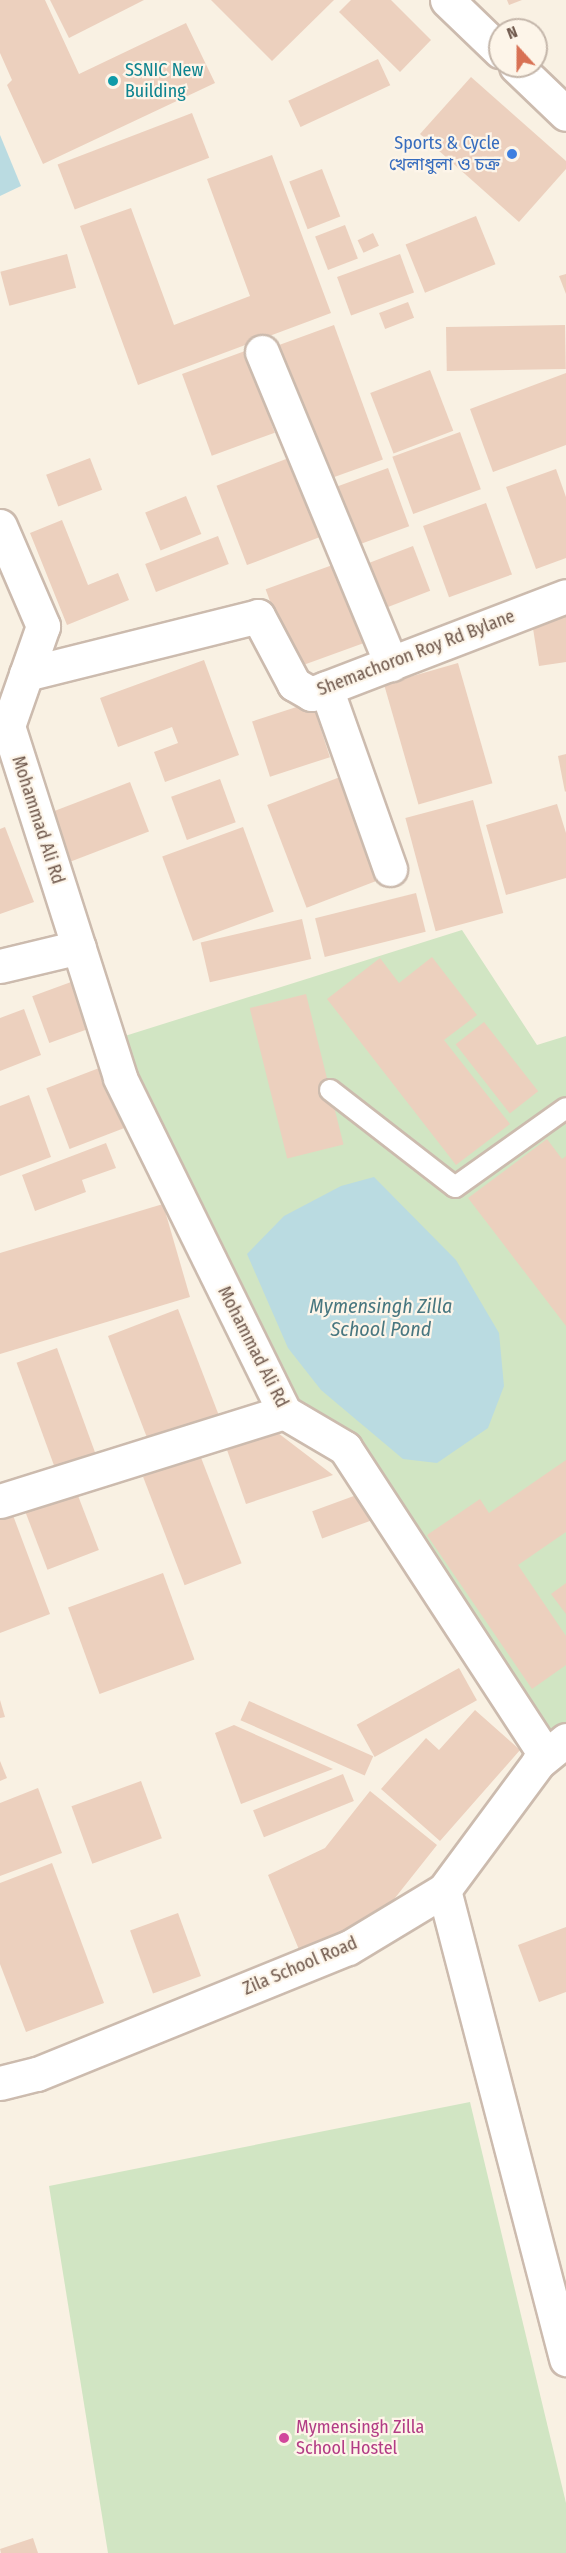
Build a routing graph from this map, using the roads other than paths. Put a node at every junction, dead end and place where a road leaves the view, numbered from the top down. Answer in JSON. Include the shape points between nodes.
{"nodes":[{"id":1,"x":447,"y":0,"type":"edge"},
{"id":2,"x":488,"y":39,"type":"edge"},
{"id":3,"x":528,"y":78,"type":"edge"},
{"id":4,"x":566,"y":114,"type":"edge"},
{"id":5,"x":262,"y":352,"type":"dead end"},
{"id":6,"x":0,"y":526,"type":"edge"},
{"id":7,"x":566,"y":596,"type":"edge"},
{"id":8,"x":391,"y":664,"type":"junction"},
{"id":9,"x":26,"y":674,"type":"junction"},
{"id":10,"x":327,"y":688,"type":"junction"},
{"id":11,"x":390,"y":869,"type":"dead end"},
{"id":12,"x":79,"y":947,"type":"junction"},
{"id":13,"x":0,"y":966,"type":"edge"},
{"id":14,"x":330,"y":1090,"type":"dead end"},
{"id":15,"x":566,"y":1108,"type":"edge"},
{"id":16,"x":284,"y":1412,"type":"junction"},
{"id":17,"x":0,"y":1501,"type":"edge"},
{"id":18,"x":556,"y":1747,"type":"edge"},
{"id":19,"x":444,"y":1890,"type":"junction"},
{"id":20,"x":0,"y":2083,"type":"edge"},
{"id":21,"x":566,"y":2359,"type":"edge"}],
"edges":[{"from":1,"to":2,"type":"street"},
{"from":3,"to":4,"type":"street"},
{"from":5,"to":8,"type":"street"},
{"from":6,"to":9,"type":"street","name":"Mohammad Ali Rd","via":[[43,626]]},
{"from":7,"to":8,"type":"street","name":"Shemachoron Roy Rd Bylane"},
{"from":8,"to":10,"type":"street","name":"Shemachoron Roy Rd Bylane"},
{"from":9,"to":10,"type":"street","name":"Shemachoron Roy Rd Bylane","via":[[258,616],[294,684],[310,694]]},
{"from":9,"to":12,"type":"street","name":"Mohammad Ali Rd","via":[[8,726]]},
{"from":10,"to":11,"type":"street"},
{"from":12,"to":13,"type":"street"},
{"from":12,"to":16,"type":"street","name":"Mohammad Ali Rd","via":[[120,1078]]},
{"from":14,"to":15,"type":"lane","via":[[455,1187]]},
{"from":16,"to":17,"type":"street"},
{"from":16,"to":18,"type":"street","name":"Mohammad Ali Rd","via":[[345,1448]]},
{"from":18,"to":19,"type":"street","name":"Zila School Road"},
{"from":19,"to":20,"type":"street","name":"Zila School Road","via":[[348,1948],[37,2074]]},
{"from":19,"to":21,"type":"street"}]}
